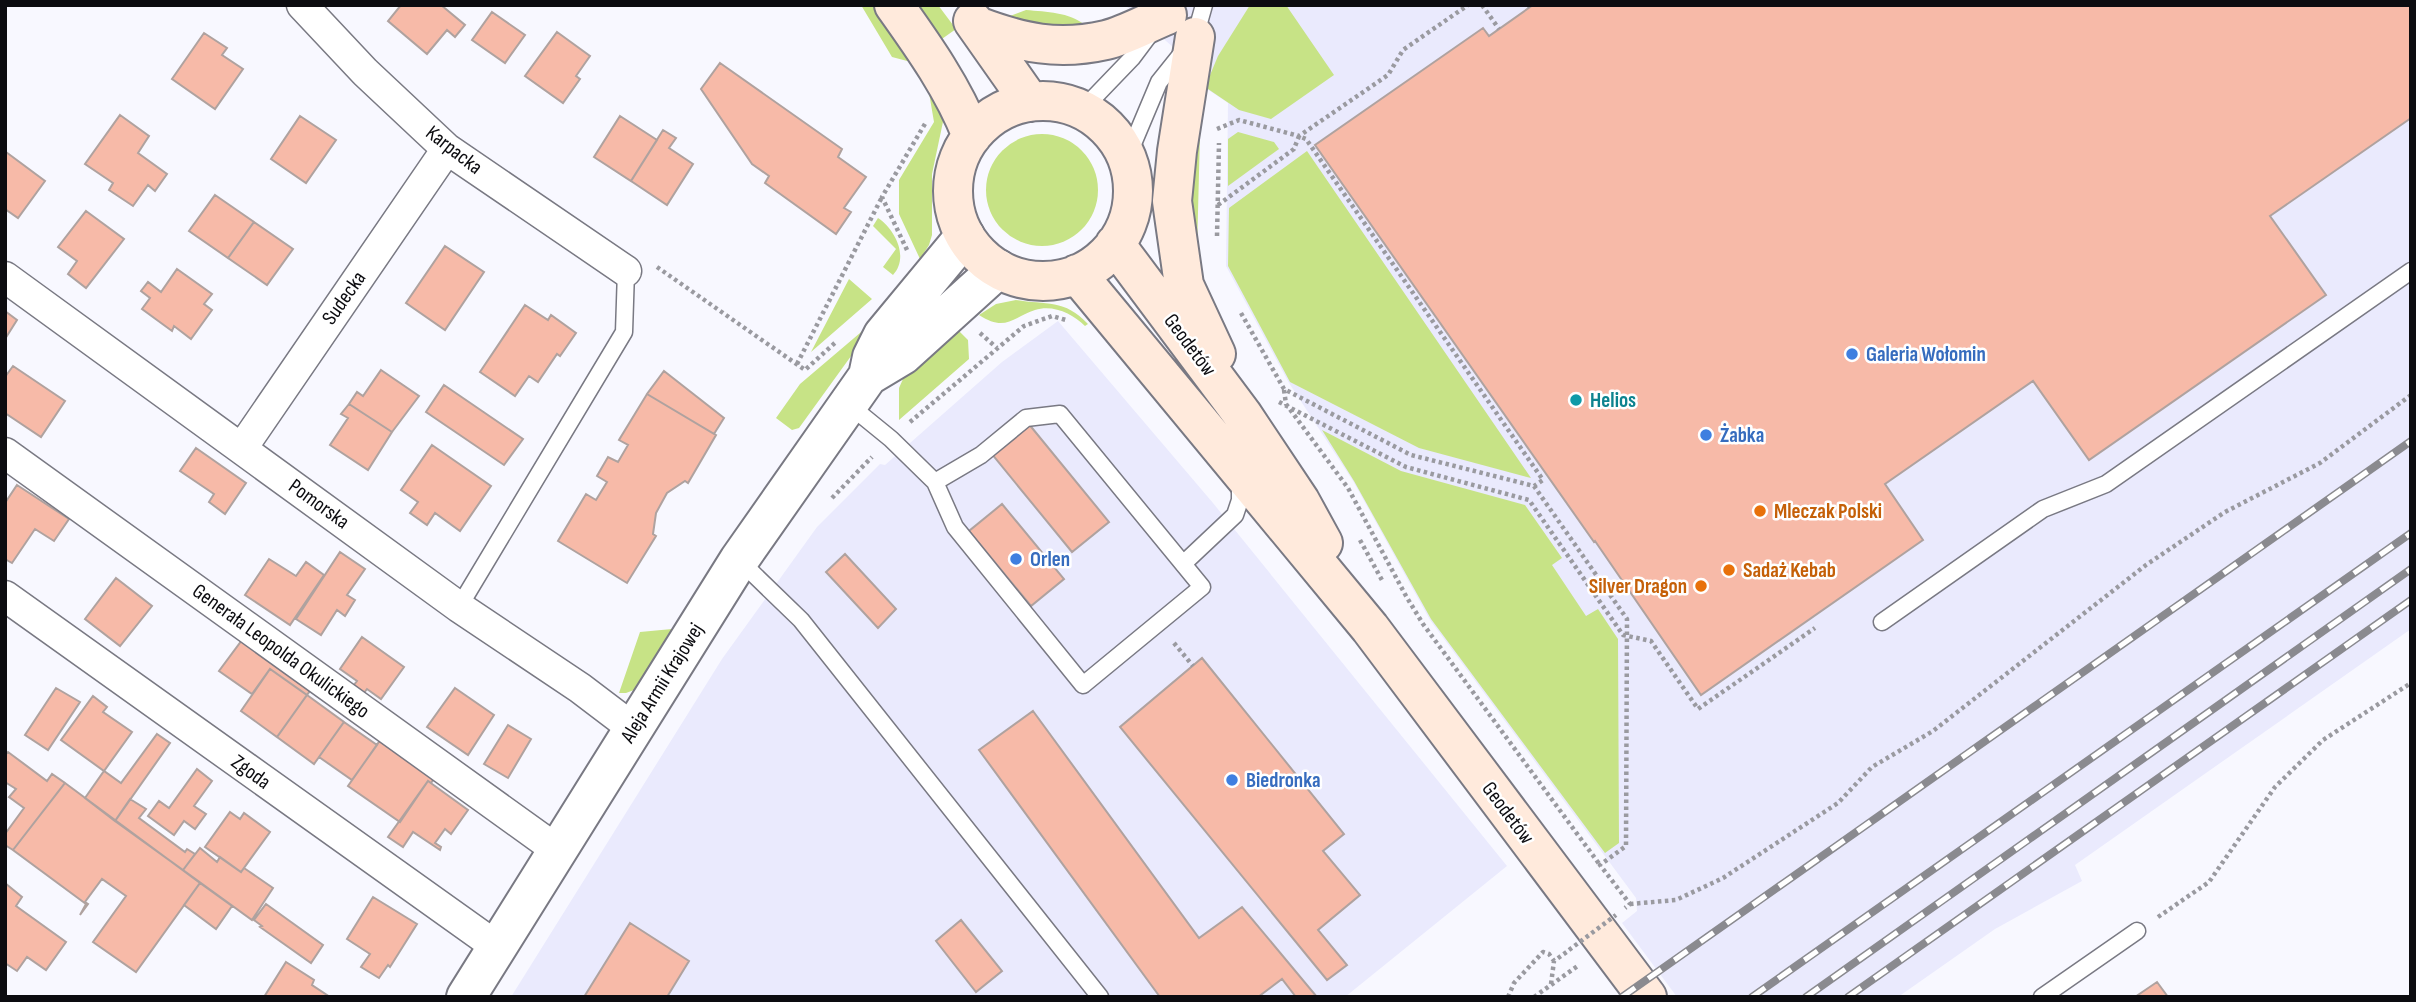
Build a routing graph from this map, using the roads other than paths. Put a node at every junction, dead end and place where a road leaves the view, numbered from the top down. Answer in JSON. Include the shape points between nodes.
{"nodes":[{"id":1,"x":302,"y":5,"type":"edge"},
{"id":2,"x":894,"y":5,"type":"edge"},
{"id":3,"x":1187,"y":15,"type":"edge"},
{"id":4,"x":970,"y":16,"type":"edge"},
{"id":5,"x":1030,"y":102,"type":"junction"},
{"id":6,"x":1082,"y":110,"type":"junction"},
{"id":7,"x":972,"y":136,"type":"junction"},
{"id":8,"x":447,"y":149,"type":"junction"},
{"id":9,"x":1127,"y":158,"type":"junction"},
{"id":10,"x":965,"y":236,"type":"junction"},
{"id":11,"x":1115,"y":244,"type":"junction"},
{"id":12,"x":998,"y":269,"type":"junction"},
{"id":13,"x":626,"y":271,"type":"joint"},
{"id":14,"x":2411,"y":271,"type":"edge"},
{"id":15,"x":1077,"y":274,"type":"junction"},
{"id":16,"x":5,"y":277,"type":"edge"},
{"id":17,"x":858,"y":390,"type":"junction"},
{"id":18,"x":1258,"y":407,"type":"junction"},
{"id":19,"x":242,"y":448,"type":"junction"},
{"id":20,"x":5,"y":453,"type":"edge"},
{"id":21,"x":1240,"y":469,"type":"junction"},
{"id":22,"x":934,"y":482,"type":"junction"},
{"id":23,"x":739,"y":560,"type":"junction"},
{"id":24,"x":1183,"y":564,"type":"junction"},
{"id":25,"x":5,"y":596,"type":"edge"},
{"id":26,"x":459,"y":607,"type":"junction"},
{"id":27,"x":1882,"y":622,"type":"dead end"},
{"id":28,"x":1370,"y":628,"type":"junction"},
{"id":29,"x":634,"y":729,"type":"junction"},
{"id":30,"x":557,"y":850,"type":"junction"},
{"id":31,"x":2137,"y":931,"type":"road end"},
{"id":32,"x":497,"y":947,"type":"junction"},
{"id":33,"x":466,"y":997,"type":"edge"},
{"id":34,"x":1100,"y":997,"type":"edge"},
{"id":35,"x":1647,"y":997,"type":"edge"},
{"id":36,"x":2042,"y":997,"type":"edge"}],
"edges":[{"from":1,"to":8,"type":"street","name":"Karpacka"},
{"from":2,"to":7,"type":"main road","via":[[933,59]]},
{"from":3,"to":4,"type":"main road","via":[[1108,40],[1063,47],[1007,37]]},
{"from":3,"to":6,"type":"lane","via":[[1132,58]]},
{"from":3,"to":9,"type":"lane"},
{"from":3,"to":18,"type":"main road","via":[[1193,106],[1172,201],[1184,285]]},
{"from":4,"to":5,"type":"main road"},
{"from":5,"to":6,"type":"main road"},
{"from":5,"to":7,"type":"main road","via":[[998,113]]},
{"from":6,"to":9,"type":"main road","via":[[1109,130]]},
{"from":7,"to":10,"type":"main road","via":[[958,162],[954,184],[955,207]]},
{"from":8,"to":13,"type":"street","name":"Karpacka"},
{"from":8,"to":19,"type":"street","name":"Sudecka"},
{"from":9,"to":11,"type":"main road","via":[[1132,203]]},
{"from":10,"to":12,"type":"main road"},
{"from":10,"to":17,"type":"street","name":"Aleja Armii Krajowej","via":[[883,335]]},
{"from":11,"to":15,"type":"main road","via":[[1098,262]]},
{"from":11,"to":18,"type":"main road","name":"Geodetów"},
{"from":12,"to":15,"type":"main road","via":[[1045,281]]},
{"from":12,"to":17,"type":"street","name":"Aleja Armii Krajowej"},
{"from":13,"to":26,"type":"lane","via":[[624,332]]},
{"from":14,"to":27,"type":"lane","via":[[2106,484],[2043,509]]},
{"from":15,"to":21,"type":"main road","name":"Geodetów"},
{"from":16,"to":19,"type":"street","name":"Pomorska"},
{"from":17,"to":22,"type":"lane","via":[[891,439]]},
{"from":17,"to":23,"type":"street","name":"Aleja Armii Krajowej"},
{"from":18,"to":28,"type":"main road","name":"Geodetów","via":[[1300,501]]},
{"from":19,"to":26,"type":"street","name":"Pomorska"},
{"from":20,"to":30,"type":"street","name":"Generała Leopolda Okulickiego"},
{"from":21,"to":24,"type":"lane","via":[[1235,515]]},
{"from":21,"to":28,"type":"main road","name":"Geodetów"},
{"from":22,"to":24,"type":"lane","via":[[981,455],[1026,418],[1060,414]]},
{"from":22,"to":24,"type":"lane","via":[[955,527],[1083,685],[1202,587]]},
{"from":23,"to":29,"type":"street","name":"Aleja Armii Krajowej"},
{"from":23,"to":34,"type":"lane","via":[[801,620]]},
{"from":25,"to":32,"type":"street","name":"Zgoda"},
{"from":26,"to":29,"type":"street","name":"Pomorska"},
{"from":28,"to":35,"type":"main road","name":"Geodetów"},
{"from":29,"to":30,"type":"street","name":"Aleja Armii Krajowej"},
{"from":30,"to":32,"type":"street","name":"Aleja Armii Krajowej"},
{"from":31,"to":36,"type":"lane"},
{"from":32,"to":33,"type":"street","name":"Aleja Armii Krajowej"}]}
